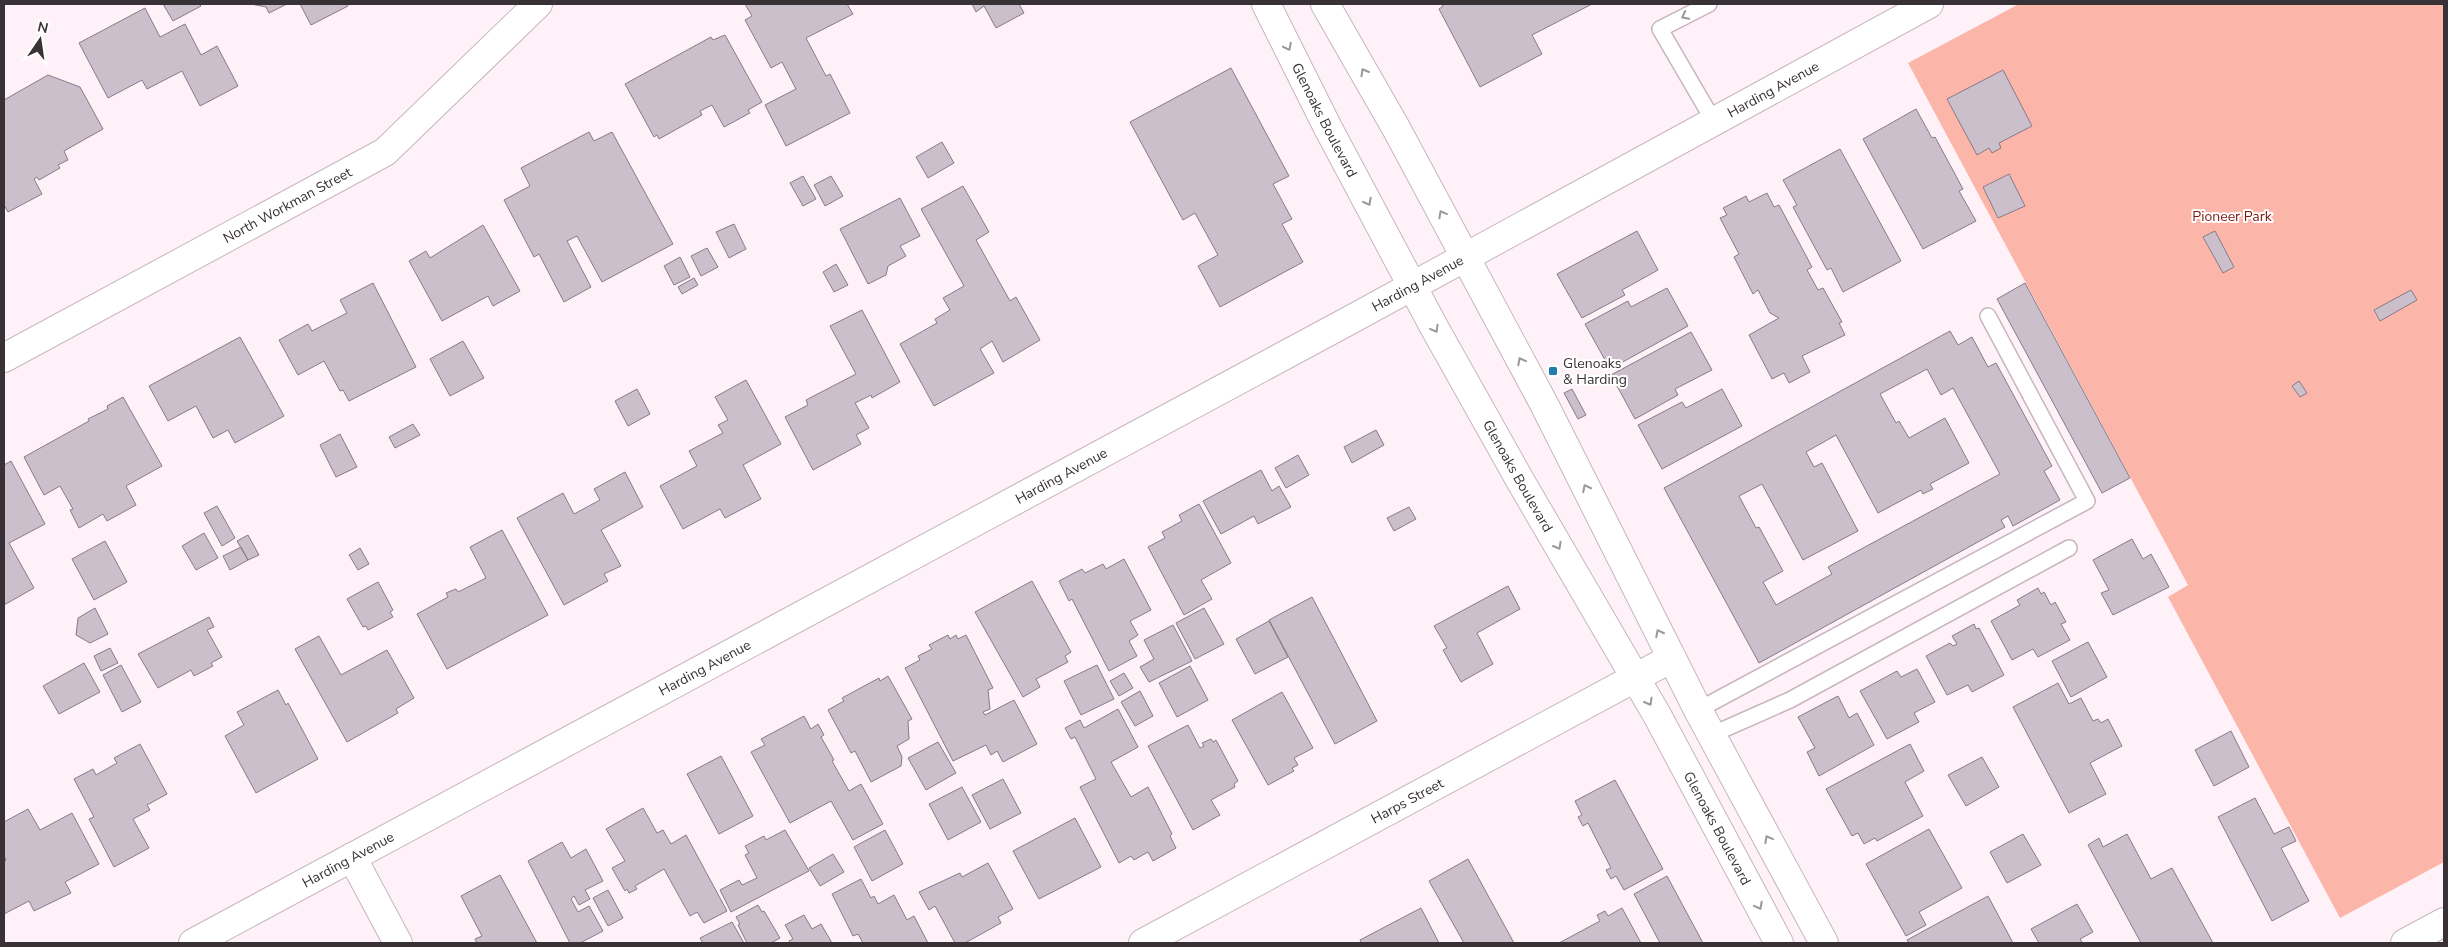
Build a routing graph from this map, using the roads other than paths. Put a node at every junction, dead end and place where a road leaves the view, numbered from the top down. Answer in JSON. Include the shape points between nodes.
{"nodes":[{"id":1,"x":538,"y":4,"type":"edge"},
{"id":2,"x":1266,"y":4,"type":"edge"},
{"id":3,"x":1325,"y":4,"type":"edge"},
{"id":4,"x":1709,"y":4,"type":"edge"},
{"id":5,"x":1929,"y":4,"type":"edge"},
{"id":6,"x":1713,"y":120,"type":"junction"},
{"id":7,"x":1465,"y":257,"type":"junction"},
{"id":8,"x":1412,"y":286,"type":"junction"},
{"id":9,"x":1988,"y":316,"type":"dead end"},
{"id":10,"x":4,"y":358,"type":"edge"},
{"id":11,"x":2069,"y":548,"type":"dead end"},
{"id":12,"x":1672,"y":658,"type":"junction"},
{"id":13,"x":1635,"y":678,"type":"junction"},
{"id":14,"x":1698,"y":710,"type":"junction"},
{"id":15,"x":1711,"y":735,"type":"junction"},
{"id":16,"x":352,"y":857,"type":"junction"},
{"id":17,"x":2444,"y":922,"type":"edge"},
{"id":18,"x":193,"y":943,"type":"edge"},
{"id":19,"x":398,"y":943,"type":"edge"},
{"id":20,"x":1143,"y":943,"type":"edge"},
{"id":21,"x":1779,"y":943,"type":"edge"},
{"id":22,"x":1824,"y":943,"type":"edge"},
{"id":23,"x":2405,"y":943,"type":"edge"}],
"edges":[{"from":1,"to":10,"type":"street","name":"North Workman Street","via":[[384,152]]},
{"from":2,"to":8,"type":"street","name":"Glenoaks Boulevard","one_way":true},
{"from":7,"to":3,"type":"street","one_way":true},
{"from":4,"to":6,"type":"lane","one_way":true,"via":[[1660,29]]},
{"from":5,"to":6,"type":"street","name":"Harding Avenue"},
{"from":6,"to":7,"type":"street","name":"Harding Avenue"},
{"from":7,"to":8,"type":"street","name":"Harding Avenue"},
{"from":12,"to":7,"type":"street","one_way":true,"via":[[1544,404]]},
{"from":8,"to":13,"type":"street","name":"Glenoaks Boulevard","one_way":true},
{"from":8,"to":16,"type":"street","name":"Harding Avenue"},
{"from":9,"to":14,"type":"lane","via":[[2087,501]]},
{"from":11,"to":15,"type":"lane","via":[[1790,700]]},
{"from":12,"to":13,"type":"street","name":"Harps Street"},
{"from":12,"to":14,"type":"street"},
{"from":13,"to":20,"type":"street","name":"Harps Street"},
{"from":13,"to":21,"type":"street","name":"Glenoaks Boulevard","one_way":true},
{"from":14,"to":15,"type":"street"},
{"from":22,"to":15,"type":"street","one_way":true},
{"from":16,"to":18,"type":"street","name":"Harding Avenue"},
{"from":16,"to":19,"type":"street"},
{"from":17,"to":23,"type":"street"}]}
